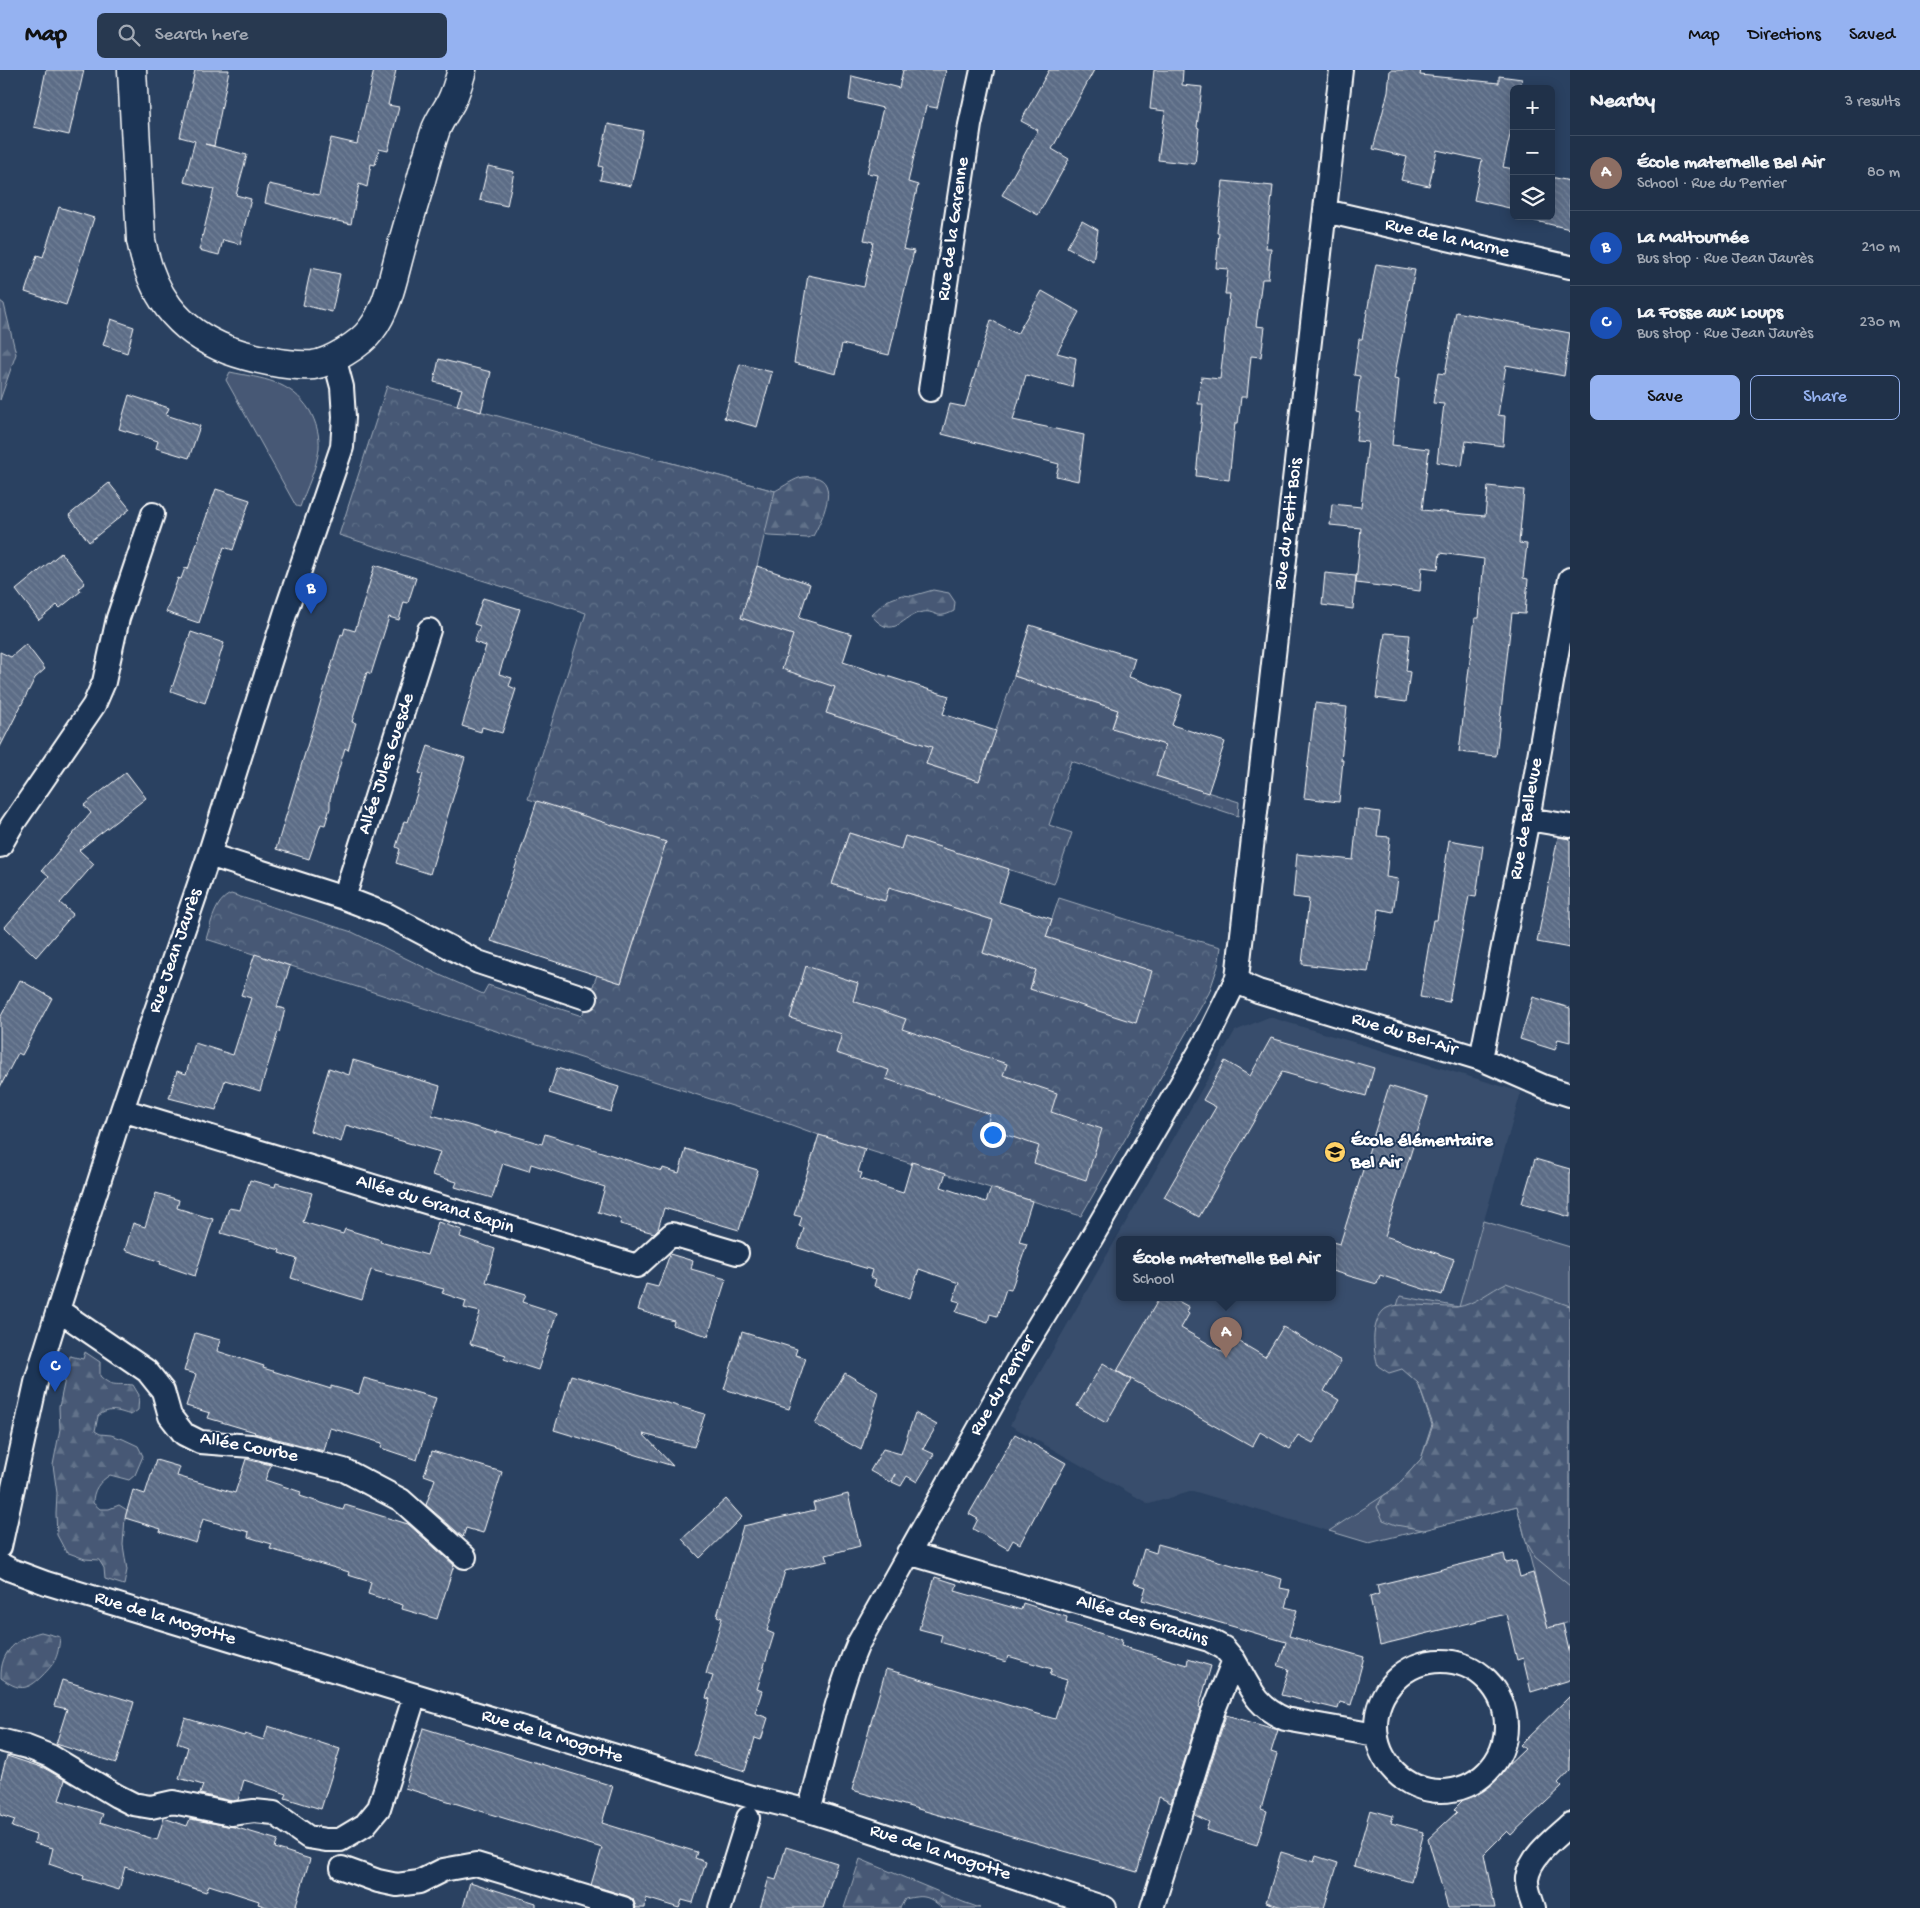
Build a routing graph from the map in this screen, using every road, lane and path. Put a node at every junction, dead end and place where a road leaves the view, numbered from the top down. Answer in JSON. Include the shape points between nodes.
{"nodes":[{"id":1,"x":132,"y":70,"type":"edge"},
{"id":2,"x":462,"y":70,"type":"edge"},
{"id":3,"x":982,"y":70,"type":"edge"},
{"id":4,"x":1341,"y":70,"type":"edge"},
{"id":5,"x":1325,"y":211,"type":"junction"},
{"id":6,"x":1570,"y":268,"type":"edge"},
{"id":7,"x":334,"y":357,"type":"junction"},
{"id":8,"x":930,"y":390,"type":"dead end"},
{"id":9,"x":153,"y":514,"type":"dead end"},
{"id":10,"x":1570,"y":579,"type":"edge"},
{"id":11,"x":429,"y":630,"type":"dead end"},
{"id":12,"x":1528,"y":819,"type":"junction"},
{"id":13,"x":1570,"y":826,"type":"edge"},
{"id":14,"x":0,"y":846,"type":"edge"},
{"id":15,"x":208,"y":855,"type":"junction"},
{"id":16,"x":344,"y":898,"type":"junction"},
{"id":17,"x":1237,"y":978,"type":"junction"},
{"id":18,"x":586,"y":998,"type":"dead end"},
{"id":19,"x":1481,"y":1059,"type":"junction"},
{"id":20,"x":1570,"y":1094,"type":"edge"},
{"id":21,"x":122,"y":1110,"type":"junction"},
{"id":22,"x":737,"y":1253,"type":"dead end"},
{"id":23,"x":58,"y":1310,"type":"junction"},
{"id":24,"x":0,"y":1547,"type":"edge"},
{"id":25,"x":908,"y":1553,"type":"junction"},
{"id":26,"x":465,"y":1557,"type":"dead end"},
{"id":27,"x":0,"y":1564,"type":"edge"},
{"id":28,"x":1234,"y":1660,"type":"junction"},
{"id":29,"x":415,"y":1695,"type":"junction"},
{"id":30,"x":1376,"y":1735,"type":"junction"},
{"id":31,"x":0,"y":1740,"type":"edge"},
{"id":32,"x":809,"y":1811,"type":"junction"},
{"id":33,"x":748,"y":1818,"type":"dead end"},
{"id":34,"x":1570,"y":1824,"type":"edge"},
{"id":35,"x":342,"y":1868,"type":"dead end"},
{"id":36,"x":1044,"y":1899,"type":"edge"},
{"id":37,"x":623,"y":1908,"type":"edge"},
{"id":38,"x":720,"y":1908,"type":"edge"},
{"id":39,"x":1105,"y":1908,"type":"edge"},
{"id":40,"x":1152,"y":1908,"type":"edge"},
{"id":41,"x":1534,"y":1908,"type":"edge"}],
"edges":[{"from":1,"to":7,"type":"street","via":[[141,240],[148,271],[166,305],[196,335],[236,353],[315,365]]},
{"from":2,"to":7,"type":"street","via":[[452,100],[437,128],[380,314],[362,340]]},
{"from":3,"to":8,"type":"street","name":"Rue de la Garenne","via":[[970,125]]},
{"from":4,"to":5,"type":"street","name":"Rue du Petit Bois"},
{"from":5,"to":6,"type":"street","name":"Rue de la Marne"},
{"from":5,"to":17,"type":"street","name":"Rue du Petit Bois"},
{"from":7,"to":15,"type":"street","name":"Rue Jean Jaurès","via":[[342,388],[342,447]]},
{"from":9,"to":14,"type":"street","via":[[118,618],[104,682],[94,705]]},
{"from":10,"to":12,"type":"street","name":"Rue de Bellevue"},
{"from":11,"to":16,"type":"street","name":"Allée Jules Guesde"},
{"from":12,"to":13,"type":"street"},
{"from":12,"to":19,"type":"street","name":"Rue de Bellevue"},
{"from":15,"to":16,"type":"street"},
{"from":15,"to":21,"type":"street","name":"Rue Jean Jaurès"},
{"from":16,"to":18,"type":"street","via":[[388,915],[478,962]]},
{"from":17,"to":19,"type":"street","name":"Rue du Bel-Air","via":[[1258,991]]},
{"from":17,"to":25,"type":"street","name":"Rue du Perrier","via":[[1207,1039]]},
{"from":19,"to":20,"type":"street","name":"Rue du Bel-Air","via":[[1545,1087]]},
{"from":21,"to":22,"type":"street","name":"Allée du Grand Sapin","via":[[637,1266],[672,1234]]},
{"from":21,"to":23,"type":"street","name":"Rue Jean Jaurès"},
{"from":23,"to":24,"type":"street","name":"Rue Jean Jaurès","via":[[37,1378]]},
{"from":23,"to":26,"type":"street","name":"Allée Courbe","via":[[147,1371],[163,1391],[170,1416],[184,1434],[200,1442],[251,1446],[344,1470],[401,1500]]},
{"from":25,"to":28,"type":"street","name":"Allée des Gradins","via":[[1210,1640],[1224,1648]]},
{"from":25,"to":32,"type":"street","name":"Rue du Perrier","via":[[848,1668],[832,1716]]},
{"from":27,"to":29,"type":"street","name":"Rue de la Mogotte","via":[[46,1583]]},
{"from":28,"to":30,"type":"street","name":"Allée des Gradins","via":[[1260,1704],[1271,1713],[1285,1719]]},
{"from":28,"to":40,"type":"street","via":[[1213,1712]]},
{"from":29,"to":31,"type":"street","via":[[379,1808],[365,1825],[340,1840],[308,1837],[274,1813],[231,1814],[173,1802],[151,1807],[133,1804],[50,1756]]},
{"from":29,"to":32,"type":"street","name":"Rue de la Mogotte","via":[[751,1797]]},
{"from":30,"to":30,"type":"street","via":[[1383,1757],[1397,1775],[1416,1787],[1438,1792],[1461,1789],[1481,1778],[1497,1762],[1505,1740],[1506,1718],[1500,1698],[1489,1681],[1472,1669],[1453,1662],[1433,1661],[1413,1667],[1396,1679],[1384,1695],[1377,1715]]},
{"from":32,"to":36,"type":"street","name":"Rue de la Mogotte"},
{"from":33,"to":38,"type":"street"},
{"from":34,"to":41,"type":"street","via":[[1534,1859],[1530,1868],[1527,1879]]},
{"from":35,"to":37,"type":"street","via":[[397,1884],[419,1882],[443,1870],[476,1864]]},
{"from":36,"to":39,"type":"street","name":"Rue de la Mogotte"}]}
